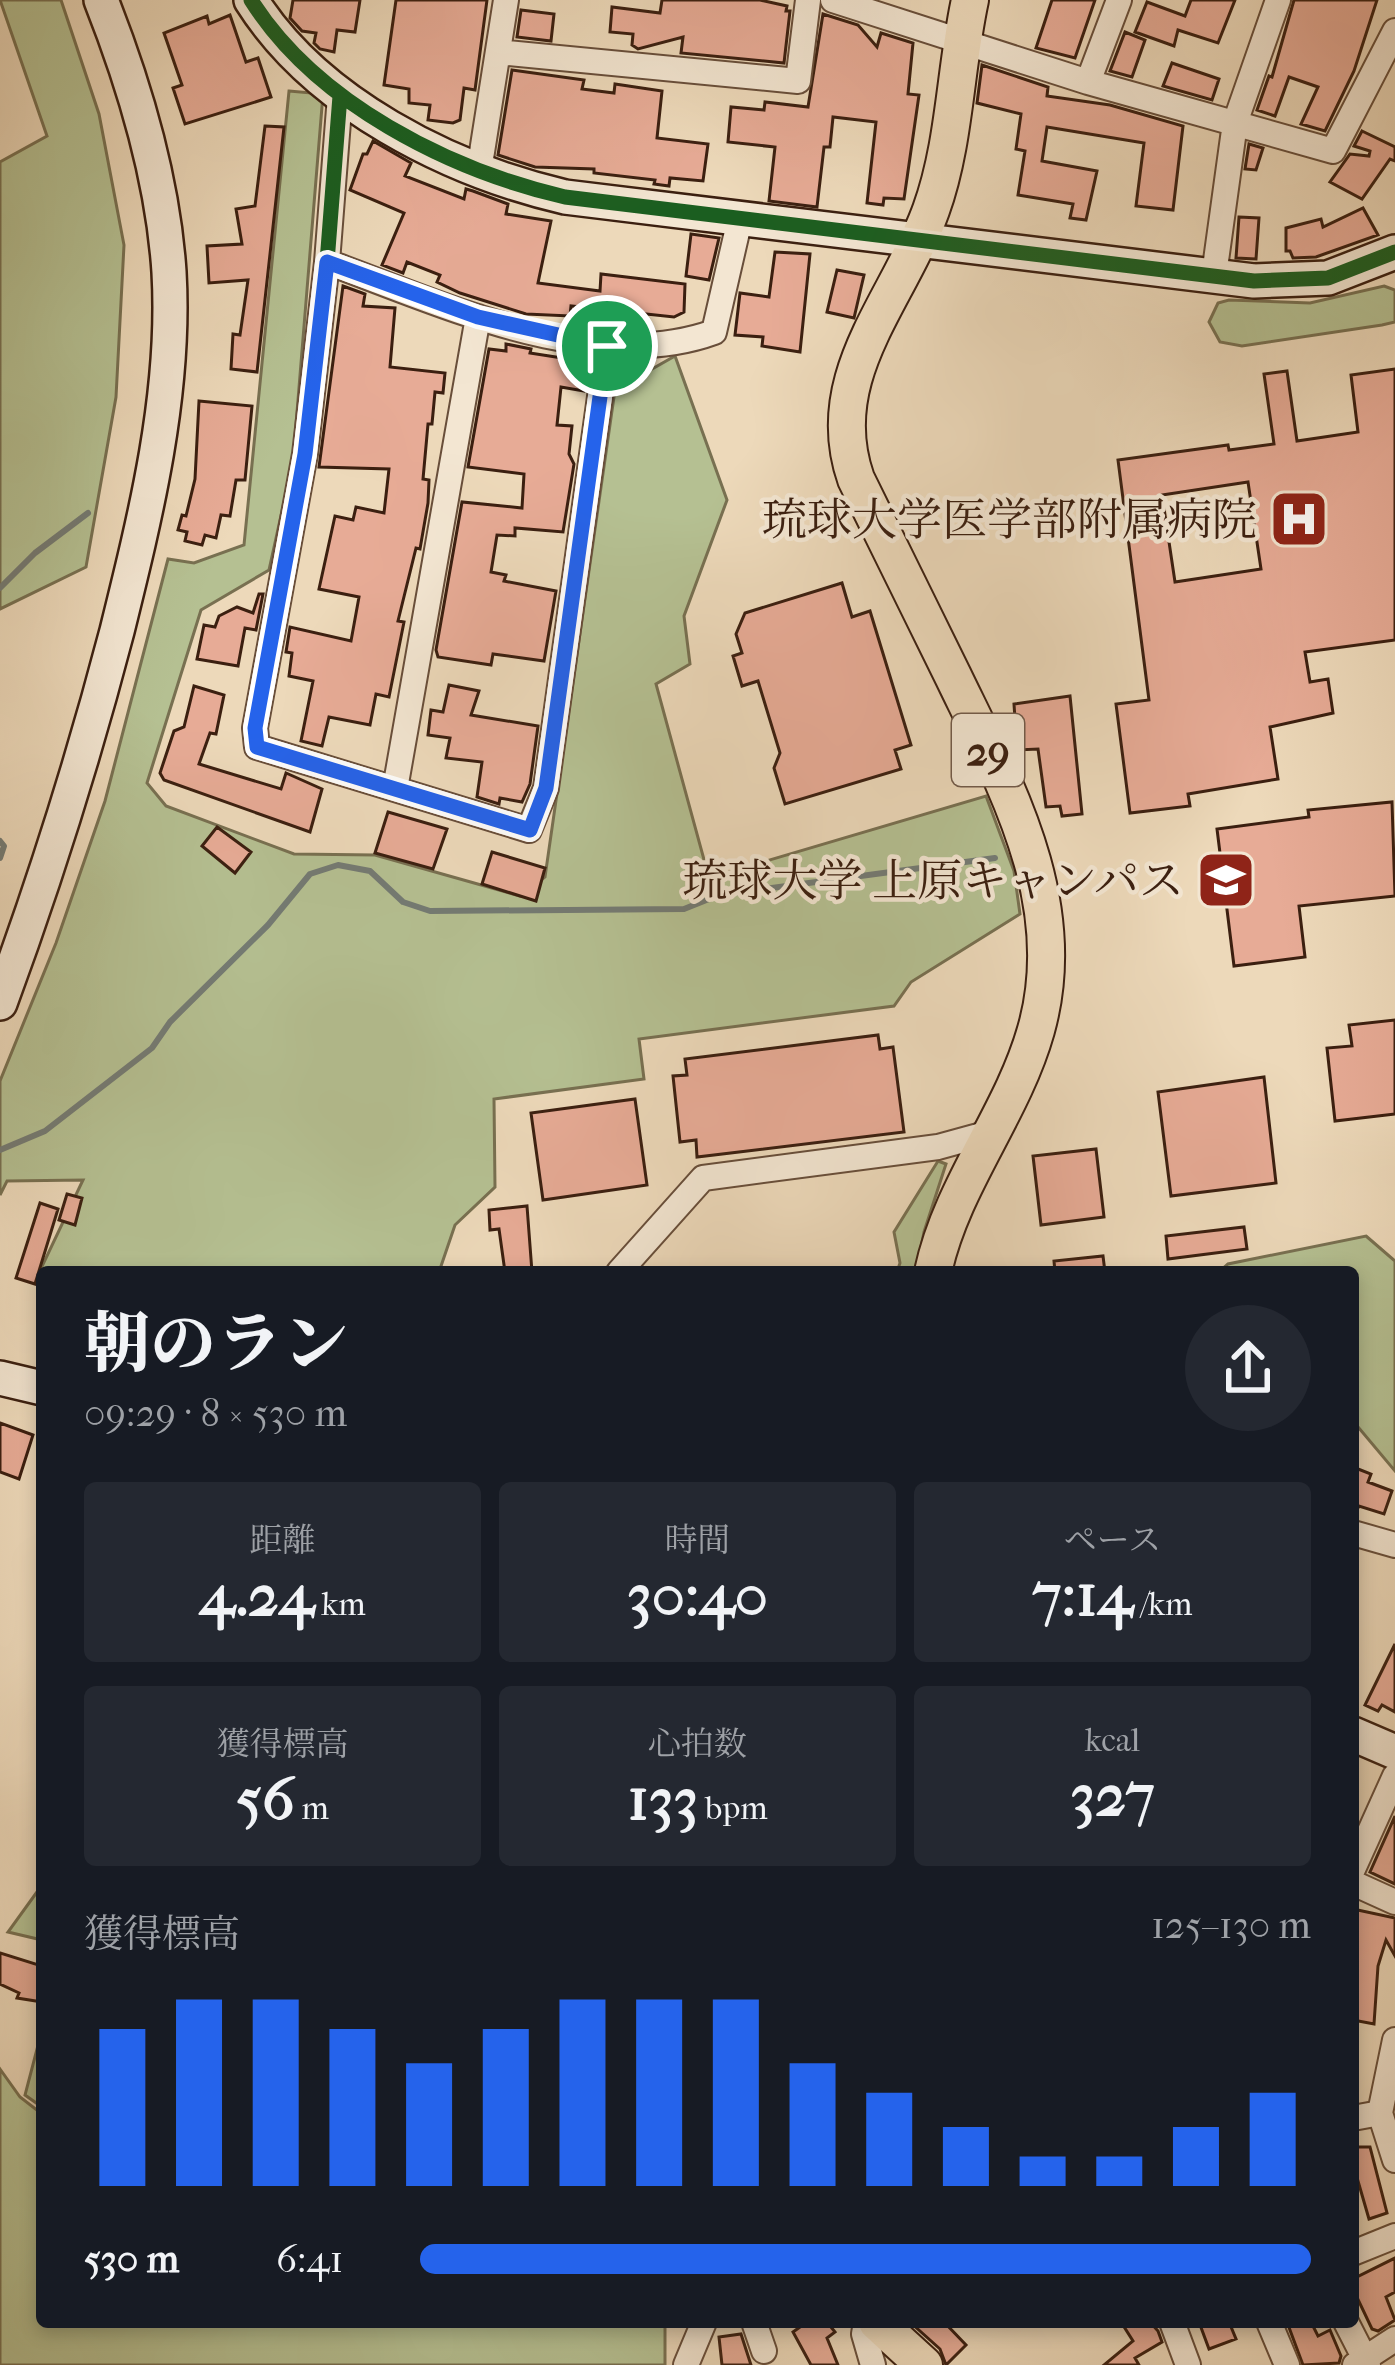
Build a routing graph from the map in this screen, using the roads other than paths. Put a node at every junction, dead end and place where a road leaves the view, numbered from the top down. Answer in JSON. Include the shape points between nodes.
{"nodes":[{"id":1,"x":101,"y":0,"type":"edge"},
{"id":2,"x":506,"y":0,"type":"edge"},
{"id":3,"x":808,"y":0,"type":"edge"},
{"id":4,"x":833,"y":0,"type":"edge"},
{"id":5,"x":970,"y":0,"type":"edge"},
{"id":6,"x":1119,"y":0,"type":"edge"},
{"id":7,"x":1278,"y":0,"type":"edge"},
{"id":8,"x":261,"y":6,"type":"edge"},
{"id":9,"x":1395,"y":31,"type":"edge"},
{"id":10,"x":960,"y":43,"type":"junction"},
{"id":11,"x":498,"y":52,"type":"junction"},
{"id":12,"x":1088,"y":82,"type":"junction"},
{"id":13,"x":340,"y":96,"type":"junction"},
{"id":14,"x":1235,"y":124,"type":"junction"},
{"id":15,"x":479,"y":171,"type":"junction"},
{"id":16,"x":740,"y":219,"type":"junction"},
{"id":17,"x":917,"y":242,"type":"junction"},
{"id":18,"x":1395,"y":252,"type":"edge"},
{"id":19,"x":327,"y":262,"type":"junction"},
{"id":20,"x":1214,"y":275,"type":"junction"},
{"id":21,"x":478,"y":317,"type":"junction"},
{"id":22,"x":607,"y":346,"type":"junction"},
{"id":23,"x":395,"y":789,"type":"junction"},
{"id":24,"x":0,"y":1004,"type":"edge"},
{"id":25,"x":989,"y":1133,"type":"junction"},
{"id":26,"x":624,"y":1266,"type":"edge"},
{"id":27,"x":934,"y":1266,"type":"edge"},
{"id":28,"x":0,"y":1378,"type":"edge"},
{"id":29,"x":36,"y":1387,"type":"edge"},
{"id":30,"x":1359,"y":1535,"type":"edge"},
{"id":31,"x":1395,"y":1545,"type":"edge"},
{"id":32,"x":1359,"y":1737,"type":"edge"},
{"id":33,"x":1395,"y":1752,"type":"edge"},
{"id":34,"x":1395,"y":1776,"type":"edge"},
{"id":35,"x":1359,"y":1856,"type":"edge"},
{"id":36,"x":1359,"y":1886,"type":"edge"},
{"id":37,"x":1395,"y":1902,"type":"edge"},
{"id":38,"x":1395,"y":2040,"type":"edge"},
{"id":39,"x":1380,"y":2113,"type":"junction"},
{"id":40,"x":1359,"y":2117,"type":"edge"},
{"id":41,"x":1395,"y":2160,"type":"edge"},
{"id":42,"x":1395,"y":2236,"type":"edge"},
{"id":43,"x":1359,"y":2251,"type":"edge"},
{"id":44,"x":701,"y":2328,"type":"edge"},
{"id":45,"x":756,"y":2328,"type":"edge"},
{"id":46,"x":865,"y":2328,"type":"edge"},
{"id":47,"x":884,"y":2328,"type":"edge"},
{"id":48,"x":1174,"y":2328,"type":"edge"},
{"id":49,"x":1271,"y":2328,"type":"edge"},
{"id":50,"x":1348,"y":2328,"type":"edge"},
{"id":51,"x":1395,"y":2338,"type":"edge"},
{"id":52,"x":764,"y":2350,"type":"dead end"},
{"id":53,"x":1363,"y":2363,"type":"edge"},
{"id":54,"x":686,"y":2365,"type":"edge"},
{"id":55,"x":872,"y":2365,"type":"edge"},
{"id":56,"x":924,"y":2365,"type":"edge"},
{"id":57,"x":1187,"y":2365,"type":"edge"},
{"id":58,"x":1287,"y":2365,"type":"edge"}],
"edges":[{"from":1,"to":24,"type":"street","via":[[159,195],[170,286],[168,362],[136,554],[97,710]]},
{"from":2,"to":11,"type":"street"},
{"from":3,"to":11,"type":"street","via":[[798,81]]},
{"from":4,"to":10,"type":"street"},
{"from":5,"to":10,"type":"main road","number":"29"},
{"from":6,"to":12,"type":"street"},
{"from":7,"to":14,"type":"street"},
{"from":8,"to":13,"type":"street"},
{"from":9,"to":14,"type":"street","via":[[1334,151]]},
{"from":10,"to":12,"type":"street"},
{"from":10,"to":17,"type":"main road","number":"29","via":[[939,182]]},
{"from":11,"to":15,"type":"street"},
{"from":12,"to":14,"type":"street"},
{"from":13,"to":15,"type":"street"},
{"from":13,"to":19,"type":"street"},
{"from":14,"to":20,"type":"street"},
{"from":15,"to":16,"type":"street","via":[[565,197]]},
{"from":16,"to":17,"type":"street"},
{"from":16,"to":22,"type":"street","via":[[714,332]]},
{"from":17,"to":20,"type":"street"},
{"from":17,"to":25,"type":"main road","number":"29","via":[[856,366],[844,425],[856,479],[982,736],[1038,879],[1046,965],[1036,1029]]},
{"from":18,"to":20,"type":"street","via":[[1328,278]]},
{"from":19,"to":21,"type":"street"},
{"from":19,"to":23,"type":"street","via":[[257,747]]},
{"from":21,"to":22,"type":"street"},
{"from":21,"to":23,"type":"street"},
{"from":22,"to":23,"type":"street","via":[[546,788],[530,830]]},
{"from":25,"to":26,"type":"street","via":[[703,1178]]},
{"from":25,"to":27,"type":"main road","number":"29"},
{"from":28,"to":29,"type":"street"},
{"from":30,"to":31,"type":"street"},
{"from":32,"to":33,"type":"street"},
{"from":34,"to":35,"type":"street"},
{"from":36,"to":37,"type":"street"},
{"from":38,"to":39,"type":"street"},
{"from":39,"to":40,"type":"street"},
{"from":39,"to":41,"type":"street"},
{"from":42,"to":43,"type":"street"},
{"from":44,"to":54,"type":"street"},
{"from":45,"to":52,"type":"street"},
{"from":46,"to":55,"type":"street"},
{"from":47,"to":56,"type":"main road"},
{"from":48,"to":57,"type":"street"},
{"from":49,"to":58,"type":"street"},
{"from":50,"to":53,"type":"street"},
{"from":51,"to":53,"type":"street"}]}
